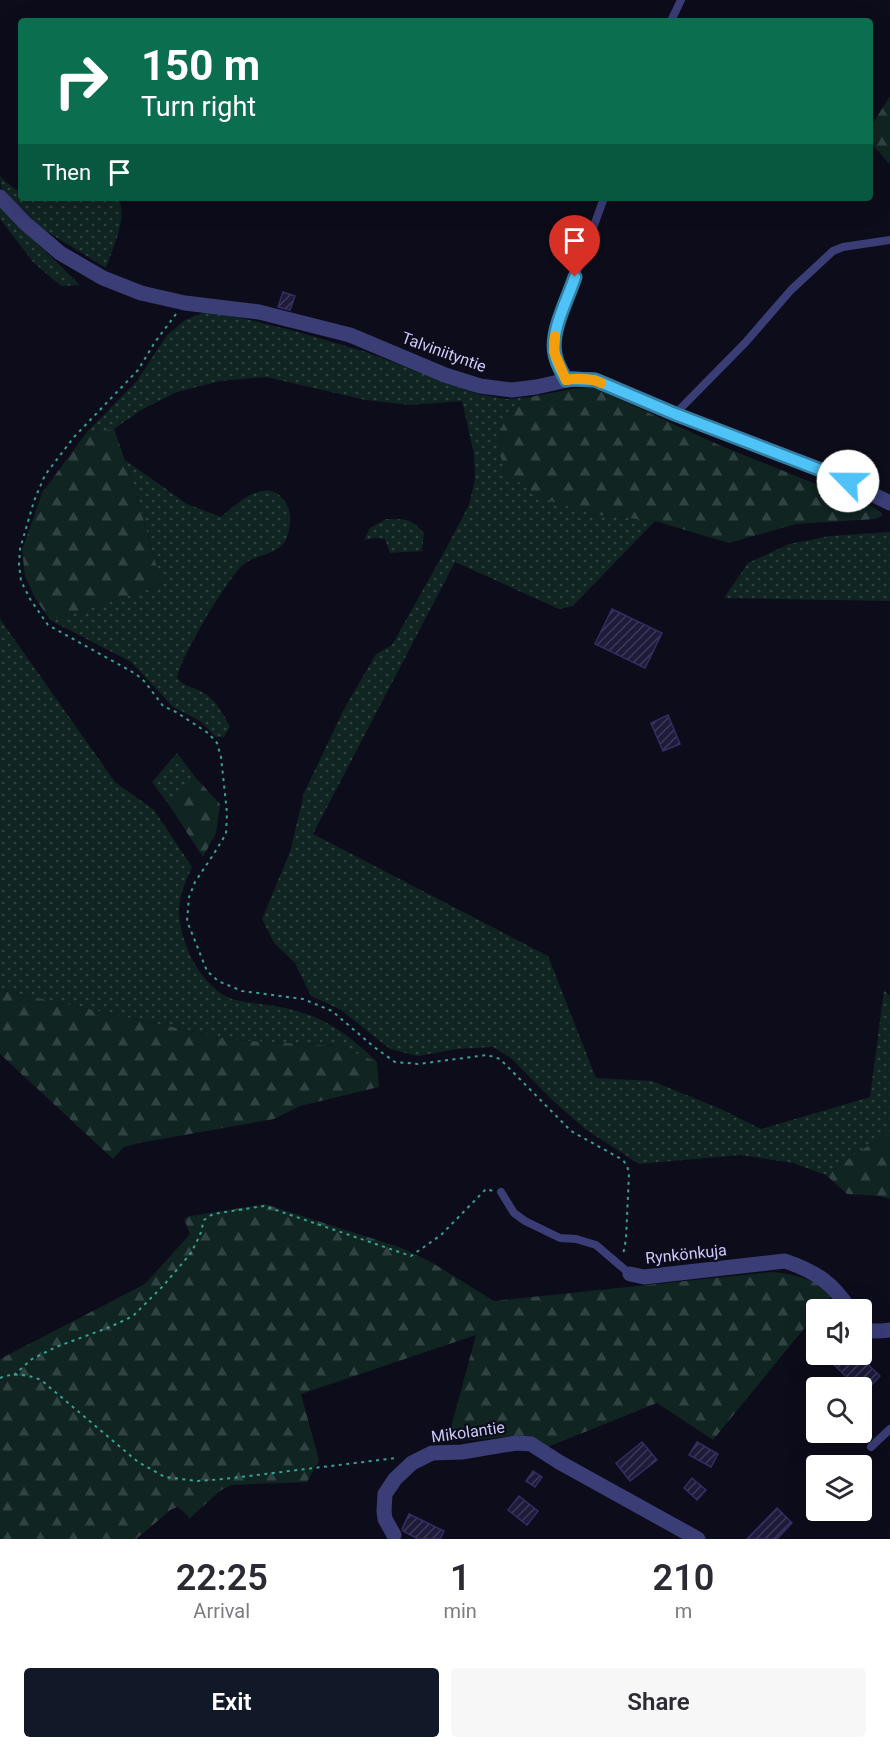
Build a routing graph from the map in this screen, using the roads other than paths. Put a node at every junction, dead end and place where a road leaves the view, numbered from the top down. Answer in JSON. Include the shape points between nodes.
{"nodes":[{"id":1,"x":681,"y":0,"type":"edge"},
{"id":2,"x":672,"y":18,"type":"edge"},
{"id":3,"x":0,"y":196,"type":"edge"},
{"id":4,"x":603,"y":201,"type":"edge"},
{"id":5,"x":890,"y":240,"type":"edge"},
{"id":6,"x":566,"y":380,"type":"junction"},
{"id":7,"x":675,"y":414,"type":"junction"},
{"id":8,"x":890,"y":503,"type":"edge"},
{"id":9,"x":501,"y":1192,"type":"road end"},
{"id":10,"x":626,"y":1271,"type":"joint"},
{"id":11,"x":843,"y":1299,"type":"edge"},
{"id":12,"x":890,"y":1330,"type":"edge"},
{"id":13,"x":872,"y":1331,"type":"edge"},
{"id":14,"x":890,"y":1429,"type":"edge"},
{"id":15,"x":871,"y":1447,"type":"dead end"},
{"id":16,"x":394,"y":1535,"type":"dead end"},
{"id":17,"x":698,"y":1539,"type":"edge"}],
"edges":[{"from":1,"to":2,"type":"lane"},
{"from":3,"to":6,"type":"street","name":"Talviniityntie","via":[[60,253],[141,293],[259,312],[350,335],[480,386],[512,390]]},
{"from":4,"to":6,"type":"lane","via":[[555,332],[554,352]]},
{"from":5,"to":7,"type":"lane","via":[[833,251],[791,290]]},
{"from":6,"to":7,"type":"street","name":"Talviniityntie","via":[[595,380]]},
{"from":7,"to":8,"type":"street","name":"Talviniityntie","via":[[831,474]]},
{"from":9,"to":10,"type":"lane","name":"Rynkönkuja","via":[[514,1213],[525,1221],[560,1238],[596,1245]]},
{"from":10,"to":11,"type":"street","name":"Rynkönkuja","via":[[644,1277],[785,1261],[825,1281]]},
{"from":12,"to":13,"type":"street"},
{"from":14,"to":15,"type":"lane"},
{"from":16,"to":17,"type":"street","name":"Mikolantie","via":[[385,1520],[385,1494],[412,1463],[432,1454],[516,1443],[531,1444]]}]}
